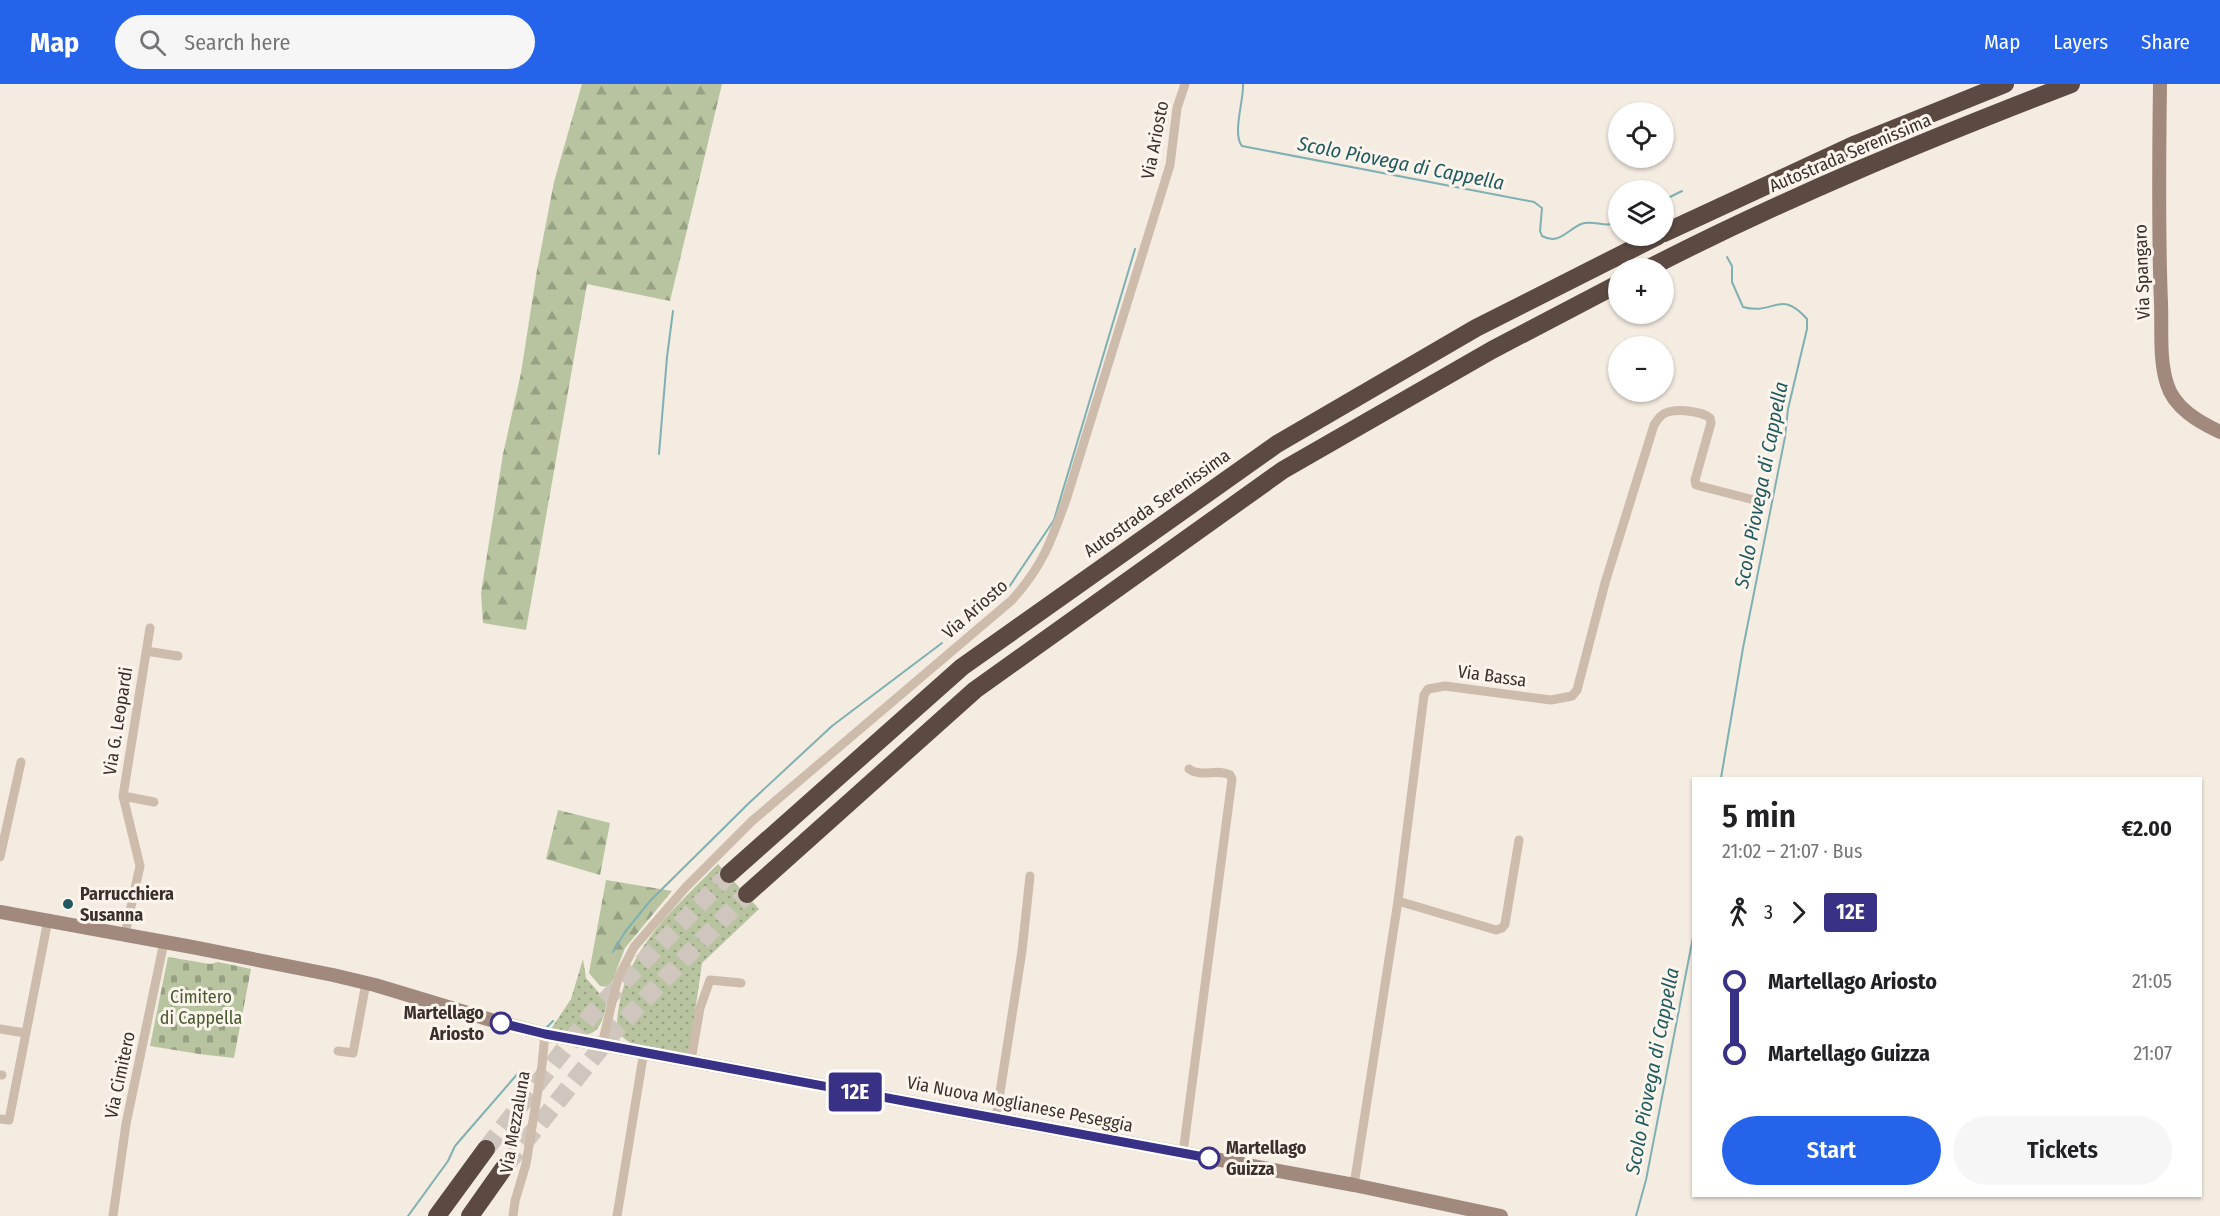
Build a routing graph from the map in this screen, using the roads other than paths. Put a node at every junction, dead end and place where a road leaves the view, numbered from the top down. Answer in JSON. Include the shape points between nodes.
{"nodes":[{"id":1,"x":1185,"y":84,"type":"edge"},
{"id":2,"x":2005,"y":84,"type":"edge"},
{"id":3,"x":2071,"y":84,"type":"edge"},
{"id":4,"x":2160,"y":84,"type":"edge"},
{"id":5,"x":1674,"y":227,"type":"edge"},
{"id":6,"x":1638,"y":246,"type":"edge"},
{"id":7,"x":1668,"y":258,"type":"edge"},
{"id":8,"x":1608,"y":289,"type":"edge"},
{"id":9,"x":2220,"y":432,"type":"edge"},
{"id":10,"x":1758,"y":501,"type":"dead end"},
{"id":11,"x":150,"y":628,"type":"dead end"},
{"id":12,"x":146,"y":651,"type":"junction"},
{"id":13,"x":178,"y":656,"type":"dead end"},
{"id":14,"x":21,"y":762,"type":"dead end"},
{"id":15,"x":1189,"y":770,"type":"dead end"},
{"id":16,"x":123,"y":796,"type":"junction"},
{"id":17,"x":154,"y":802,"type":"dead end"},
{"id":18,"x":1519,"y":840,"type":"dead end"},
{"id":19,"x":0,"y":857,"type":"edge"},
{"id":20,"x":729,"y":874,"type":"tunnel mouth"},
{"id":21,"x":1030,"y":876,"type":"dead end"},
{"id":22,"x":747,"y":894,"type":"tunnel mouth"},
{"id":23,"x":1398,"y":902,"type":"junction"},
{"id":24,"x":0,"y":912,"type":"edge"},
{"id":25,"x":48,"y":920,"type":"junction"},
{"id":26,"x":125,"y":934,"type":"junction"},
{"id":27,"x":164,"y":942,"type":"junction"},
{"id":28,"x":366,"y":983,"type":"junction"},
{"id":29,"x":741,"y":983,"type":"dead end"},
{"id":30,"x":0,"y":1029,"type":"edge"},
{"id":31,"x":25,"y":1034,"type":"junction"},
{"id":32,"x":545,"y":1034,"type":"junction"},
{"id":33,"x":602,"y":1044,"type":"junction"},
{"id":34,"x":338,"y":1051,"type":"dead end"},
{"id":35,"x":644,"y":1052,"type":"junction"},
{"id":36,"x":691,"y":1060,"type":"junction"},
{"id":37,"x":996,"y":1118,"type":"junction"},
{"id":38,"x":0,"y":1119,"type":"edge"},
{"id":39,"x":486,"y":1149,"type":"tunnel mouth"},
{"id":40,"x":1183,"y":1153,"type":"junction"},
{"id":41,"x":506,"y":1165,"type":"tunnel mouth"},
{"id":42,"x":1354,"y":1185,"type":"junction"},
{"id":43,"x":1459,"y":1206,"type":"junction"},
{"id":44,"x":113,"y":1216,"type":"edge"},
{"id":45,"x":437,"y":1216,"type":"edge"},
{"id":46,"x":470,"y":1216,"type":"edge"},
{"id":47,"x":513,"y":1216,"type":"edge"},
{"id":48,"x":617,"y":1216,"type":"edge"},
{"id":49,"x":1476,"y":1216,"type":"edge"},
{"id":50,"x":1501,"y":1216,"type":"edge"}],
"edges":[{"from":1,"to":33,"type":"street","name":"Via Ariosto","via":[[1177,108],[1170,165],[1068,497],[1041,564],[1012,600],[752,821],[686,887],[634,947],[618,978]]},
{"from":2,"to":5,"type":"highway","name":"Autostrada Serenissima","via":[[1856,144]]},
{"from":3,"to":7,"type":"highway","name":"Autostrada Serenissima","via":[[1863,168]]},
{"from":4,"to":9,"type":"main road","name":"Via Spangaro","via":[[2157,221],[2167,384],[2177,402],[2192,416]]},
{"from":6,"to":20,"type":"highway","name":"Autostrada Serenissima","via":[[1476,328],[1277,444],[962,667]]},
{"from":8,"to":22,"type":"highway","via":[[1492,350],[1274,477],[975,690]]},
{"from":10,"to":23,"type":"street","name":"Via Bassa","via":[[1696,485],[1711,423],[1706,414],[1677,411],[1659,417],[1572,696],[1551,700],[1445,686],[1428,689],[1424,695]]},
{"from":11,"to":12,"type":"street","name":"Via G. Leopardi"},
{"from":12,"to":13,"type":"street","name":"Via G. Leopardi"},
{"from":12,"to":16,"type":"street","name":"Via G. Leopardi"},
{"from":14,"to":19,"type":"street"},
{"from":15,"to":40,"type":"street","via":[[1228,773],[1232,779]]},
{"from":16,"to":17,"type":"street","name":"Via G. Leopardi"},
{"from":16,"to":26,"type":"street","name":"Via G. Leopardi","via":[[140,866]]},
{"from":18,"to":23,"type":"street","via":[[1502,928],[1496,930]]},
{"from":21,"to":37,"type":"street"},
{"from":23,"to":42,"type":"street","name":"Via Bassa"},
{"from":24,"to":25,"type":"main road","name":"Via Nuova Moglianese Peseggia"},
{"from":25,"to":26,"type":"main road","name":"Via Nuova Moglianese Peseggia"},
{"from":25,"to":31,"type":"street"},
{"from":26,"to":27,"type":"main road","name":"Via Nuova Moglianese Peseggia"},
{"from":27,"to":28,"type":"main road","name":"Via Nuova Moglianese Peseggia"},
{"from":27,"to":44,"type":"street","name":"Via Cimitero","via":[[126,1124]]},
{"from":28,"to":32,"type":"main road","name":"Via Nuova Moglianese Peseggia"},
{"from":28,"to":34,"type":"street","via":[[353,1053]]},
{"from":29,"to":36,"type":"street","via":[[710,980],[700,1008]]},
{"from":30,"to":31,"type":"street"},
{"from":31,"to":38,"type":"street","via":[[9,1120]]},
{"from":32,"to":33,"type":"main road","name":"Via Nuova Moglianese Peseggia"},
{"from":32,"to":47,"type":"street","name":"Via Mezzaluna","via":[[526,1164]]},
{"from":33,"to":35,"type":"main road","name":"Via Nuova Moglianese Peseggia"},
{"from":35,"to":36,"type":"main road","name":"Via Nuova Moglianese Peseggia"},
{"from":35,"to":48,"type":"street"},
{"from":36,"to":37,"type":"main road","name":"Via Nuova Moglianese Peseggia"},
{"from":37,"to":40,"type":"main road","name":"Via Nuova Moglianese Peseggia"},
{"from":39,"to":45,"type":"highway"},
{"from":40,"to":42,"type":"main road","name":"Via Nuova Moglianese Peseggia"},
{"from":41,"to":46,"type":"highway"},
{"from":42,"to":43,"type":"main road","name":"Via Nuova Moglianese Peseggia"},
{"from":43,"to":49,"type":"main road"},
{"from":43,"to":50,"type":"main road","name":"Via Nuova Moglianese Peseggia"}]}
